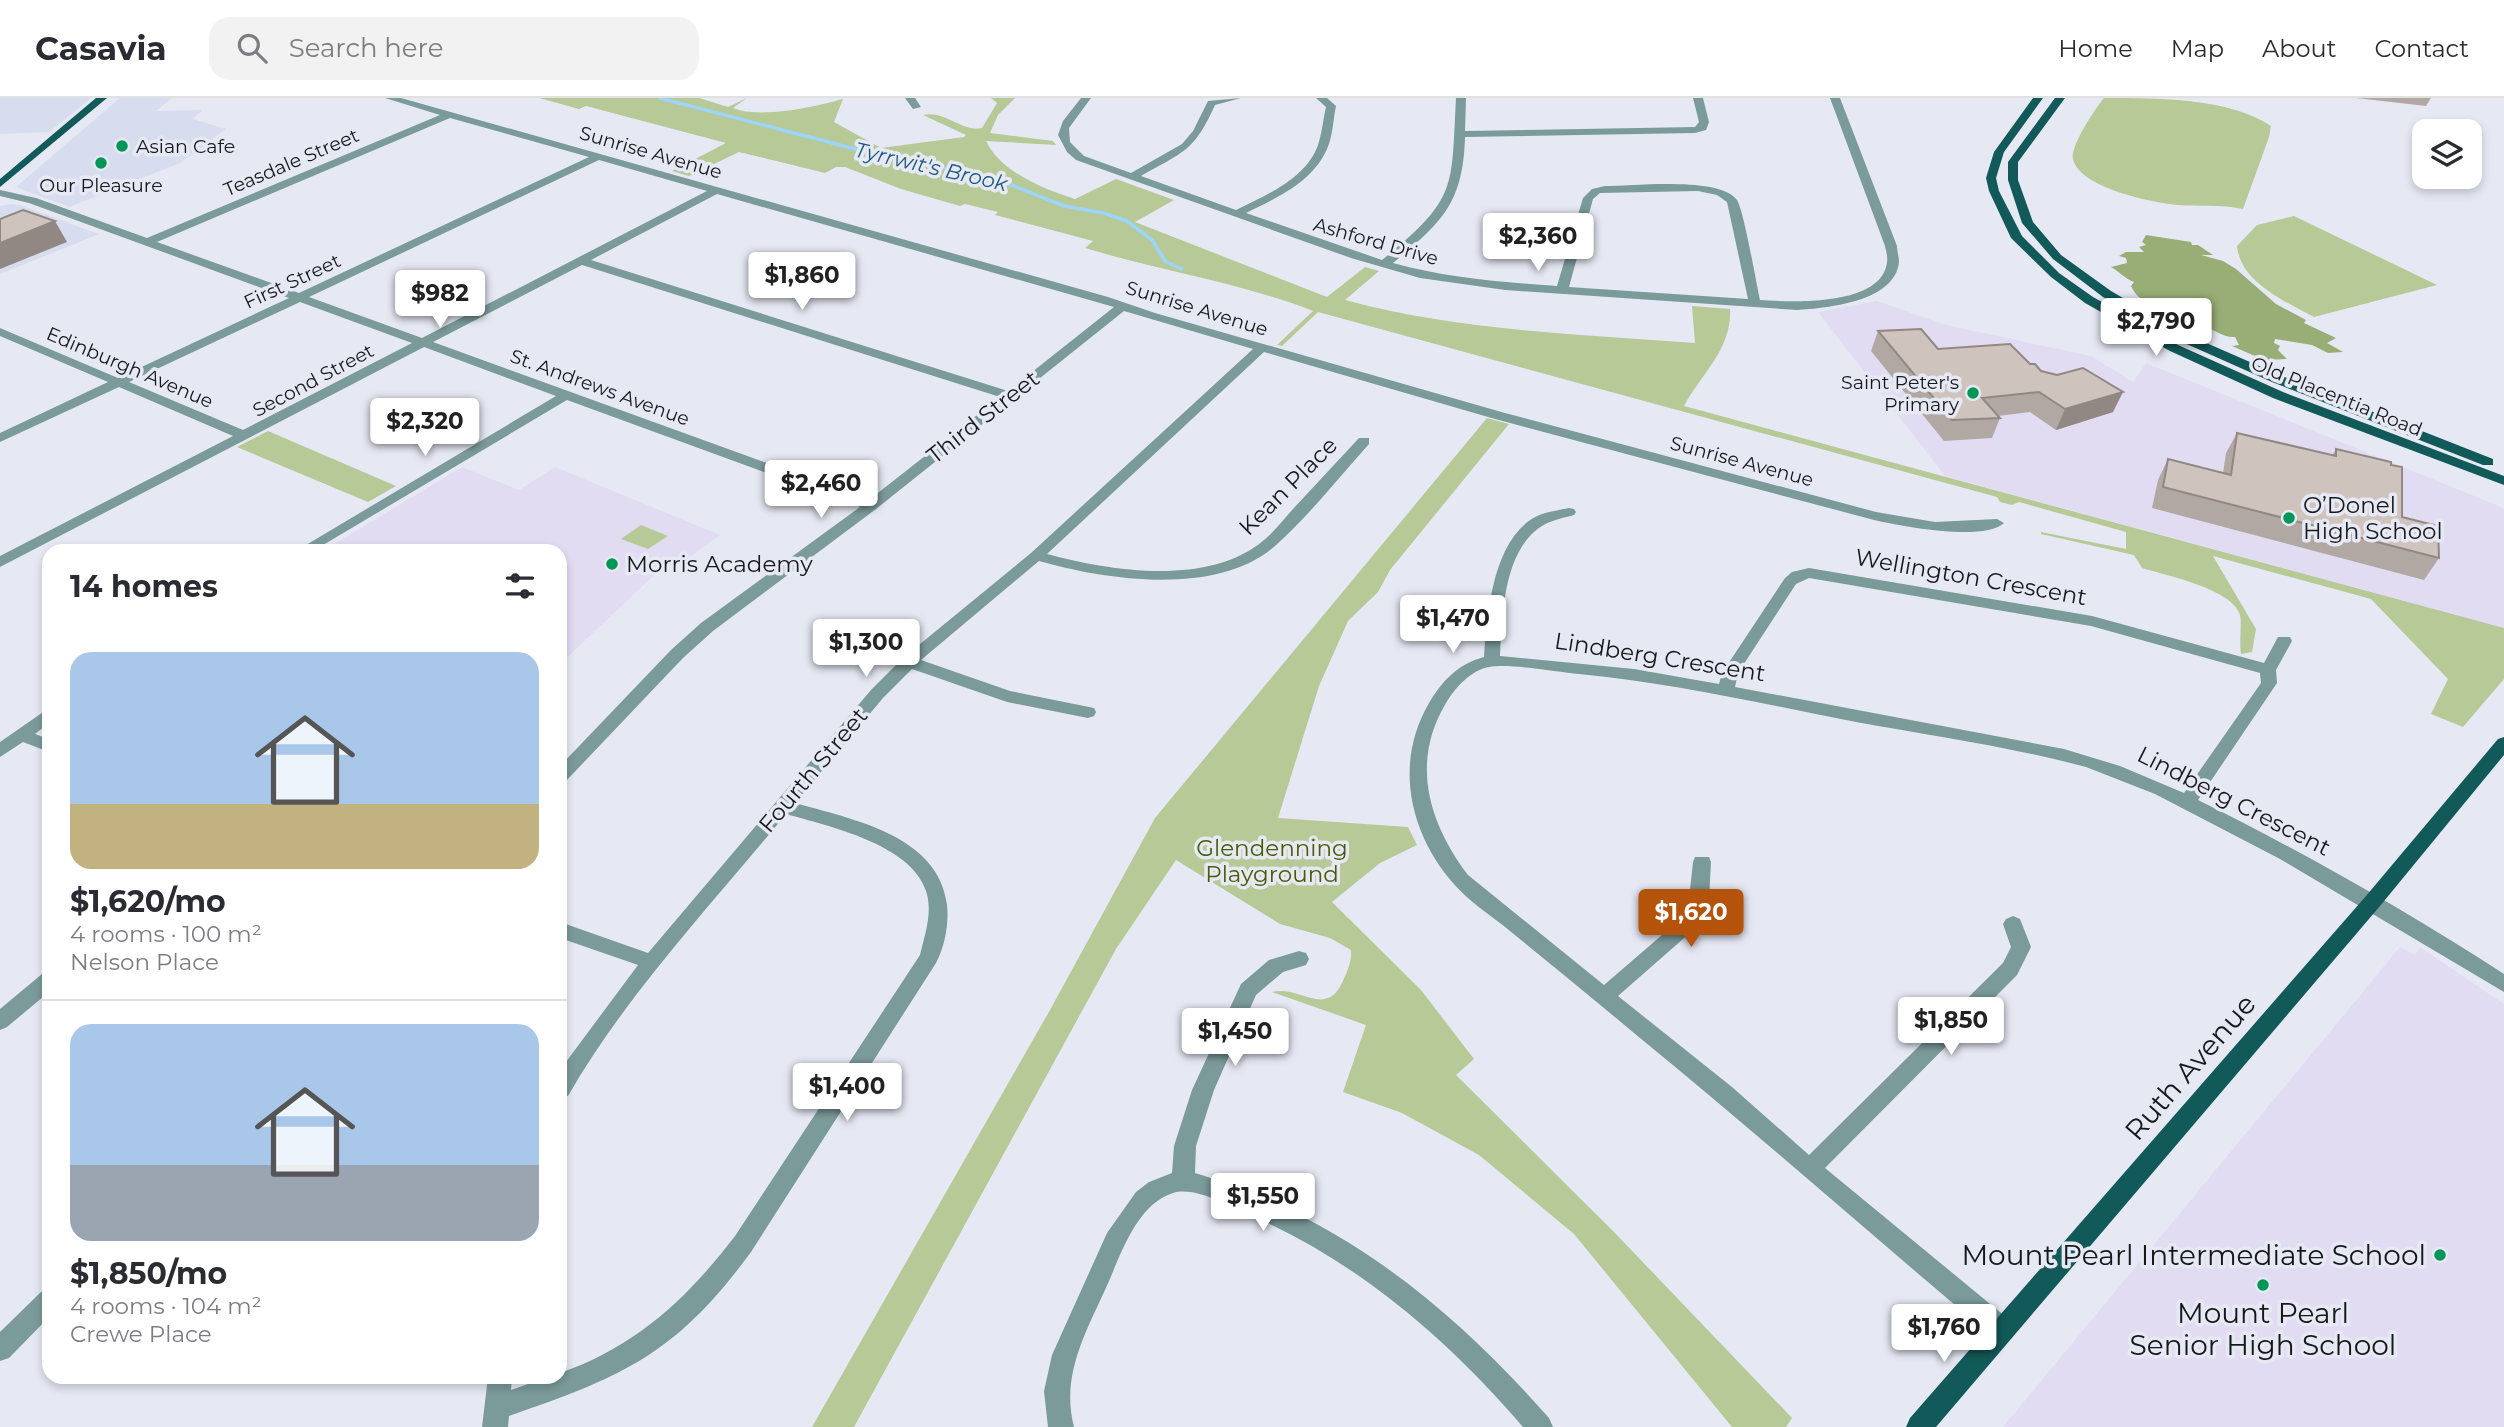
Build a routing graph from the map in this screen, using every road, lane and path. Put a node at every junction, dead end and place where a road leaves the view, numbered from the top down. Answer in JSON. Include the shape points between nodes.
{"nodes":[{"id":1,"x":102,"y":98,"type":"edge"},
{"id":2,"x":390,"y":98,"type":"edge"},
{"id":3,"x":1086,"y":98,"type":"edge"},
{"id":4,"x":1236,"y":98,"type":"edge"},
{"id":5,"x":1321,"y":98,"type":"edge"},
{"id":6,"x":1461,"y":98,"type":"edge"},
{"id":7,"x":1698,"y":98,"type":"edge"},
{"id":8,"x":1835,"y":98,"type":"edge"},
{"id":9,"x":2038,"y":98,"type":"edge"},
{"id":10,"x":2060,"y":98,"type":"edge"},
{"id":11,"x":449,"y":115,"type":"junction"},
{"id":12,"x":1459,"y":134,"type":"junction"},
{"id":13,"x":598,"y":157,"type":"junction"},
{"id":14,"x":1130,"y":178,"type":"junction"},
{"id":15,"x":0,"y":184,"type":"edge"},
{"id":16,"x":717,"y":190,"type":"junction"},
{"id":17,"x":0,"y":193,"type":"edge"},
{"id":18,"x":1235,"y":215,"type":"junction"},
{"id":19,"x":147,"y":242,"type":"junction"},
{"id":20,"x":582,"y":261,"type":"junction"},
{"id":21,"x":1383,"y":265,"type":"junction"},
{"id":22,"x":1562,"y":290,"type":"junction"},
{"id":23,"x":299,"y":297,"type":"junction"},
{"id":24,"x":1755,"y":304,"type":"junction"},
{"id":25,"x":1122,"y":306,"type":"junction"},
{"id":26,"x":0,"y":332,"type":"edge"},
{"id":27,"x":425,"y":343,"type":"junction"},
{"id":28,"x":1262,"y":348,"type":"junction"},
{"id":29,"x":119,"y":383,"type":"junction"},
{"id":30,"x":566,"y":395,"type":"junction"},
{"id":31,"x":1011,"y":396,"type":"junction"},
{"id":32,"x":246,"y":436,"type":"junction"},
{"id":33,"x":0,"y":438,"type":"edge"},
{"id":34,"x":1364,"y":441,"type":"dead end"},
{"id":35,"x":2504,"y":469,"type":"edge"},
{"id":36,"x":2504,"y":481,"type":"edge"},
{"id":37,"x":871,"y":506,"type":"junction"},
{"id":38,"x":1569,"y":513,"type":"dead end"},
{"id":39,"x":1997,"y":523,"type":"dead end"},
{"id":40,"x":315,"y":544,"type":"edge"},
{"id":41,"x":1036,"y":556,"type":"junction"},
{"id":42,"x":0,"y":562,"type":"edge"},
{"id":43,"x":2284,"y":641,"type":"dead end"},
{"id":44,"x":1492,"y":661,"type":"junction"},
{"id":45,"x":909,"y":662,"type":"junction"},
{"id":46,"x":2268,"y":670,"type":"junction"},
{"id":47,"x":1726,"y":690,"type":"junction"},
{"id":48,"x":1088,"y":712,"type":"dead end"},
{"id":49,"x":42,"y":719,"type":"edge"},
{"id":50,"x":20,"y":735,"type":"junction"},
{"id":51,"x":42,"y":743,"type":"edge"},
{"id":52,"x":2504,"y":743,"type":"edge"},
{"id":53,"x":0,"y":751,"type":"edge"},
{"id":54,"x":567,"y":770,"type":"edge"},
{"id":55,"x":2188,"y":801,"type":"junction"},
{"id":56,"x":782,"y":806,"type":"junction"},
{"id":57,"x":1703,"y":862,"type":"dead end"},
{"id":58,"x":2373,"y":901,"type":"junction"},
{"id":59,"x":2013,"y":924,"type":"dead end"},
{"id":60,"x":567,"y":932,"type":"edge"},
{"id":61,"x":1299,"y":959,"type":"dead end"},
{"id":62,"x":652,"y":962,"type":"junction"},
{"id":63,"x":2504,"y":984,"type":"edge"},
{"id":64,"x":42,"y":986,"type":"edge"},
{"id":65,"x":1605,"y":996,"type":"junction"},
{"id":66,"x":1,"y":1019,"type":"edge"},
{"id":67,"x":567,"y":1077,"type":"edge"},
{"id":68,"x":1809,"y":1169,"type":"junction"},
{"id":69,"x":1183,"y":1182,"type":"junction"},
{"id":70,"x":42,"y":1307,"type":"edge"},
{"id":71,"x":2003,"y":1330,"type":"junction"},
{"id":72,"x":0,"y":1349,"type":"edge"},
{"id":73,"x":499,"y":1384,"type":"edge"},
{"id":74,"x":496,"y":1417,"type":"edge"},
{"id":75,"x":1061,"y":1427,"type":"edge"},
{"id":76,"x":1540,"y":1427,"type":"edge"},
{"id":77,"x":1919,"y":1427,"type":"edge"}],
"edges":[{"from":1,"to":15,"type":"main road"},
{"from":2,"to":11,"type":"street","name":"Sunrise Avenue"},
{"from":3,"to":14,"type":"street","name":"Ashford Drive","via":[[1066,123],[1065,142],[1086,161]]},
{"from":4,"to":14,"type":"street","via":[[1211,103],[1186,146]]},
{"from":5,"to":18,"type":"street","via":[[1331,106],[1317,158],[1295,180]]},
{"from":6,"to":12,"type":"street"},
{"from":7,"to":12,"type":"street","via":[[1704,126],[1695,130]]},
{"from":8,"to":24,"type":"street","name":"Ashford Drive","via":[[1891,246],[1892,267],[1878,286],[1849,299],[1809,306]]},
{"from":9,"to":36,"type":"main road","name":"Old Placentia Road","via":[[1999,152],[1991,178],[2017,238],[2054,275],[2174,348],[2278,395]]},
{"from":10,"to":35,"type":"main road","name":"Old Placentia Road","via":[[2014,162],[2013,180],[2028,223],[2057,257],[2107,294],[2175,334]]},
{"from":11,"to":13,"type":"street","name":"Sunrise Avenue"},
{"from":11,"to":19,"type":"street","name":"Teasdale Street"},
{"from":12,"to":21,"type":"street","via":[[1456,180],[1447,201],[1426,228]]},
{"from":13,"to":16,"type":"street","name":"Sunrise Avenue"},
{"from":13,"to":23,"type":"street","name":"First Street"},
{"from":14,"to":18,"type":"street","name":"Ashford Drive"},
{"from":16,"to":20,"type":"street","name":"Second Street"},
{"from":16,"to":25,"type":"street","name":"Sunrise Avenue"},
{"from":17,"to":19,"type":"street","name":"St. Andrews Avenue"},
{"from":18,"to":21,"type":"street","name":"Ashford Drive"},
{"from":19,"to":23,"type":"street","name":"St. Andrews Avenue"},
{"from":20,"to":27,"type":"street","name":"Second Street"},
{"from":20,"to":31,"type":"street"},
{"from":21,"to":22,"type":"street","name":"Ashford Drive","via":[[1468,282]]},
{"from":22,"to":24,"type":"street","name":"Ashford Drive"},
{"from":22,"to":24,"type":"street","via":[[1592,193],[1703,188],[1732,201]]},
{"from":23,"to":27,"type":"street","name":"St. Andrews Avenue"},
{"from":23,"to":29,"type":"street","name":"First Street"},
{"from":25,"to":28,"type":"street","name":"Sunrise Avenue"},
{"from":25,"to":31,"type":"street","name":"Third Street"},
{"from":26,"to":29,"type":"street","name":"Edinburgh Avenue"},
{"from":27,"to":30,"type":"street","name":"St. Andrews Avenue"},
{"from":27,"to":32,"type":"street","name":"Second Street"},
{"from":28,"to":39,"type":"street","name":"Sunrise Avenue","via":[[1874,516],[1932,527]]},
{"from":28,"to":41,"type":"street","name":"Fourth Street"},
{"from":29,"to":32,"type":"street","name":"Edinburgh Avenue"},
{"from":29,"to":33,"type":"street","name":"First Street"},
{"from":30,"to":37,"type":"street","name":"St. Andrews Avenue"},
{"from":30,"to":40,"type":"street"},
{"from":31,"to":37,"type":"street","name":"Third Street"},
{"from":32,"to":42,"type":"street","name":"Second Street"},
{"from":34,"to":41,"type":"street","name":"Kean Place","via":[[1275,538],[1244,559],[1191,572],[1143,575],[1094,572]]},
{"from":37,"to":54,"type":"street","name":"Third Street","via":[[692,641]]},
{"from":38,"to":44,"type":"street","via":[[1537,522],[1514,551],[1498,588]]},
{"from":41,"to":45,"type":"street","name":"Fourth Street"},
{"from":43,"to":46,"type":"street"},
{"from":44,"to":47,"type":"street","name":"Lindberg Crescent","via":[[1608,670]]},
{"from":44,"to":65,"type":"street","name":"Lindberg Crescent","via":[[1461,673],[1429,716],[1415,769],[1422,814],[1461,880]]},
{"from":45,"to":48,"type":"street","via":[[1007,696]]},
{"from":45,"to":56,"type":"street","name":"Fourth Street"},
{"from":46,"to":47,"type":"street","name":"Wellington Crescent","via":[[2076,618],[1803,573],[1790,581],[1730,673]]},
{"from":46,"to":55,"type":"street","via":[[2269,683]]},
{"from":47,"to":55,"type":"street","name":"Lindberg Crescent","via":[[2075,757],[2129,774]]},
{"from":49,"to":50,"type":"street"},
{"from":50,"to":51,"type":"street"},
{"from":50,"to":53,"type":"street"},
{"from":52,"to":58,"type":"main road","name":"Ruth Avenue"},
{"from":55,"to":58,"type":"street","name":"Lindberg Crescent"},
{"from":56,"to":62,"type":"street","name":"Fourth Street"},
{"from":56,"to":74,"type":"street","via":[[879,835],[922,865],[936,889],[940,920],[929,957],[719,1278],[649,1343]]},
{"from":57,"to":65,"type":"street","via":[[1692,920]]},
{"from":58,"to":63,"type":"street","name":"Lindberg Crescent"},
{"from":58,"to":71,"type":"main road","name":"Ruth Avenue"},
{"from":59,"to":68,"type":"street","via":[[2021,947],[2010,969]]},
{"from":60,"to":62,"type":"street"},
{"from":61,"to":69,"type":"street","via":[[1276,966],[1248,990],[1203,1090],[1185,1146]]},
{"from":62,"to":67,"type":"street","name":"Fourth Street"},
{"from":64,"to":66,"type":"street"},
{"from":65,"to":68,"type":"street","name":"Lindberg Crescent"},
{"from":68,"to":71,"type":"street","name":"Lindberg Crescent"},
{"from":69,"to":75,"type":"street","via":[[1150,1195],[1123,1226],[1059,1373],[1056,1404]]},
{"from":69,"to":76,"type":"street","via":[[1274,1214],[1368,1269],[1469,1349]]},
{"from":70,"to":72,"type":"street"},
{"from":71,"to":77,"type":"main road","name":"Ruth Avenue"},
{"from":73,"to":74,"type":"street"}]}
